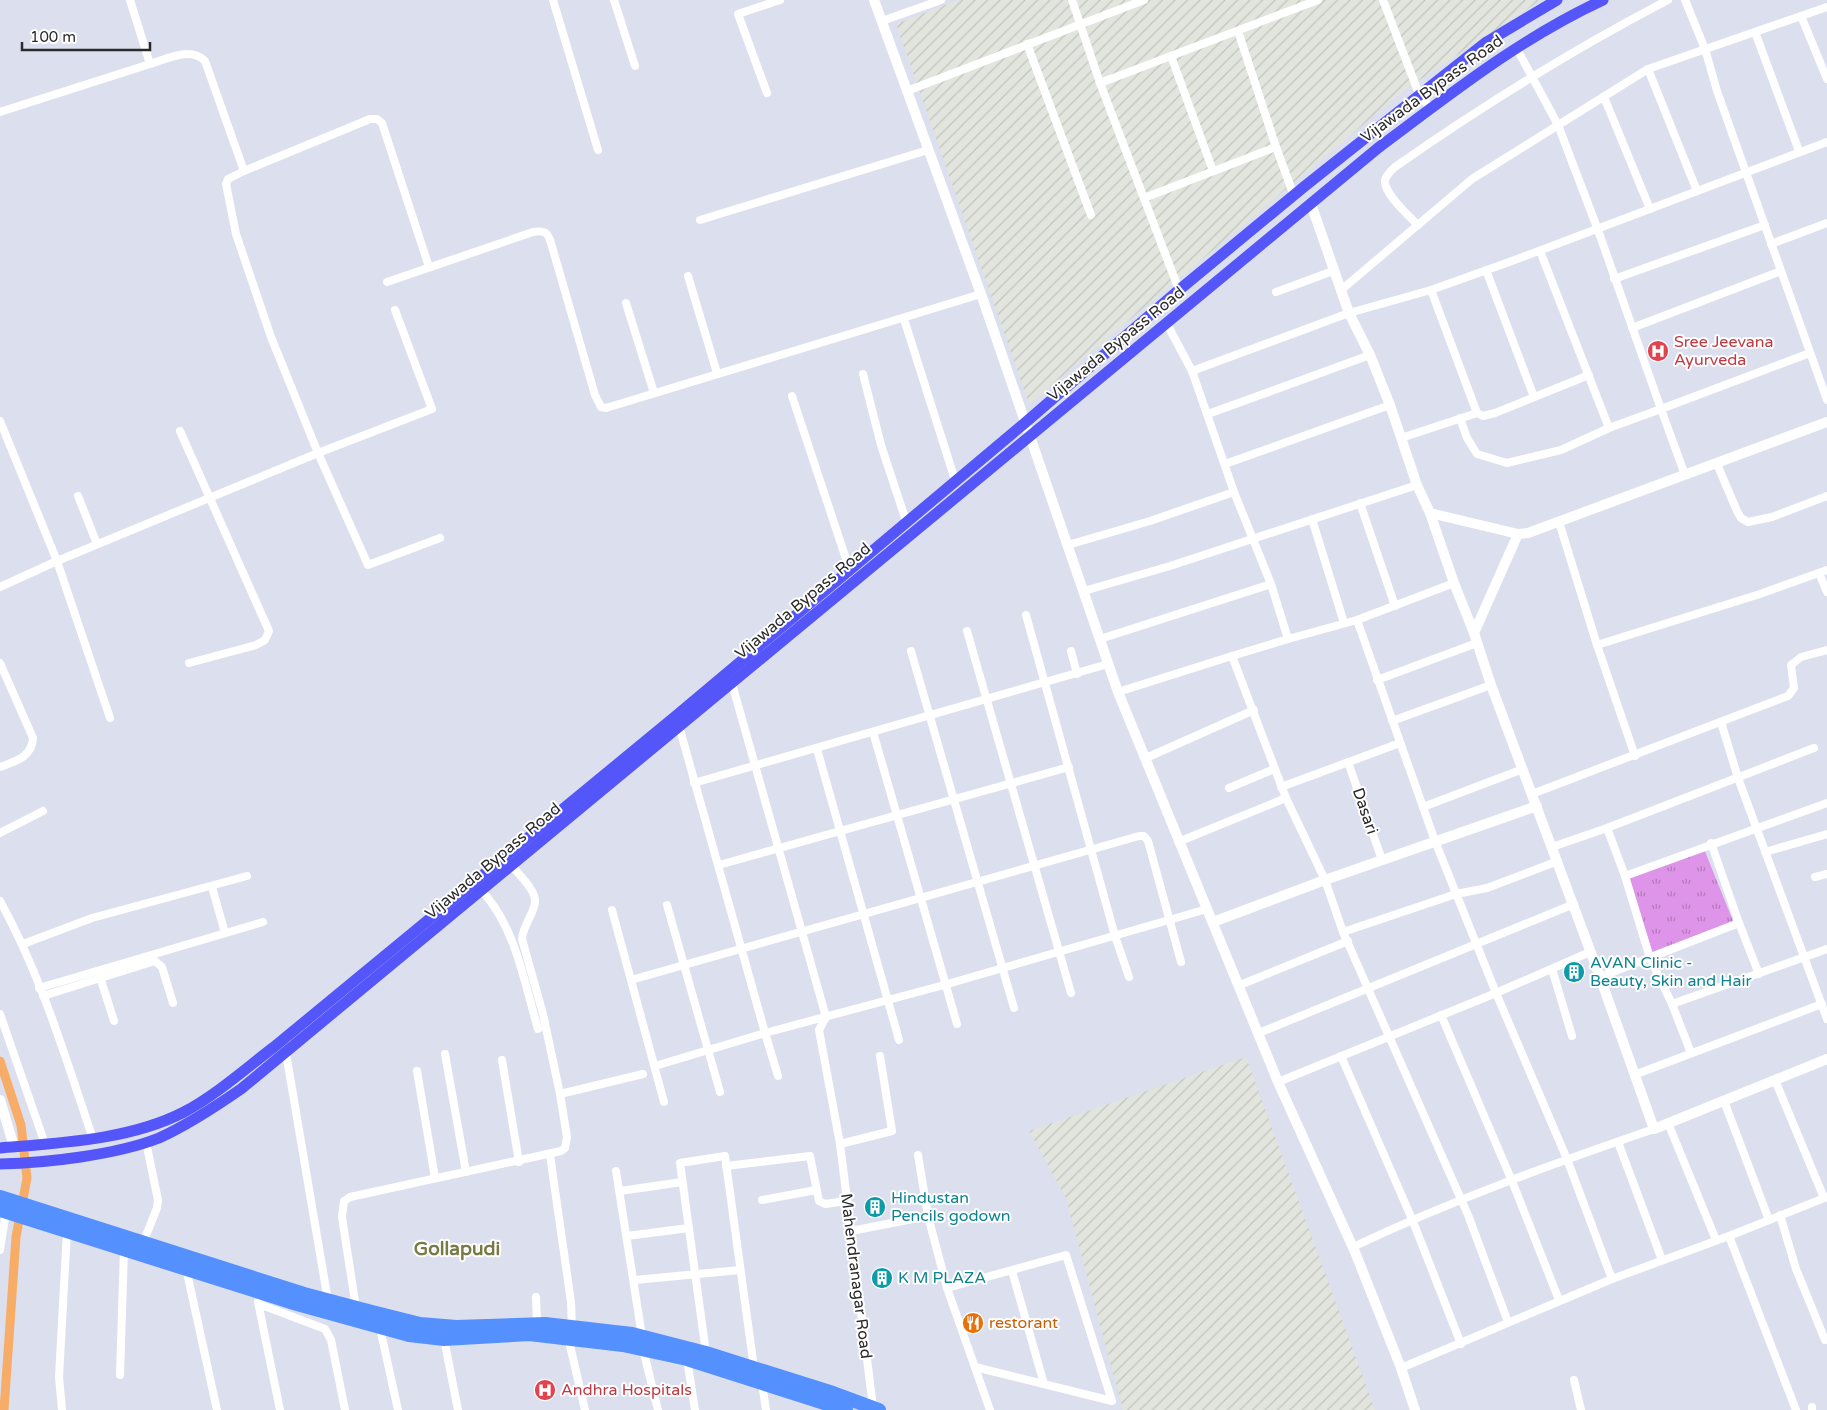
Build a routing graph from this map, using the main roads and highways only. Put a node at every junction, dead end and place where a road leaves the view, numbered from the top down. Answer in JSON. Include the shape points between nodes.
{"nodes":[{"id":1,"x":1557,"y":0,"type":"edge"},
{"id":2,"x":1603,"y":0,"type":"edge"},
{"id":3,"x":729,"y":676,"type":"junction"},
{"id":4,"x":0,"y":1148,"type":"edge"},
{"id":5,"x":0,"y":1164,"type":"edge"},
{"id":6,"x":4,"y":1205,"type":"edge"},
{"id":7,"x":40,"y":1217,"type":"junction"},
{"id":8,"x":570,"y":1332,"type":"junction"},
{"id":9,"x":643,"y":1342,"type":"junction"},
{"id":10,"x":876,"y":1408,"type":"edge"},
{"id":11,"x":846,"y":1410,"type":"edge"}],
"edges":[{"from":1,"to":3,"type":"main road","name":"Vijawada Bypass Road","via":[[1485,43],[1178,290],[1026,422],[849,568]]},
{"from":2,"to":3,"type":"main road","name":"Vijawada Bypass Road","via":[[1558,21],[1516,47],[1378,148],[1167,324]]},
{"from":3,"to":4,"type":"main road","name":"Vijawada Bypass Road","via":[[207,1098],[155,1124],[93,1139]]},
{"from":3,"to":5,"type":"main road","name":"Vijawada Bypass Road","via":[[679,726],[512,866],[286,1053],[212,1109],[188,1124],[146,1142],[44,1160]]},
{"from":6,"to":7,"type":"highway"},
{"from":7,"to":8,"type":"highway","via":[[143,1243],[328,1301],[420,1324],[456,1327],[537,1324]]},
{"from":7,"to":8,"type":"highway","via":[[67,1231],[186,1268],[258,1297],[409,1335],[444,1339]]},
{"from":8,"to":9,"type":"highway"},
{"from":9,"to":10,"type":"highway","via":[[706,1352]]},
{"from":9,"to":11,"type":"highway"}]}
